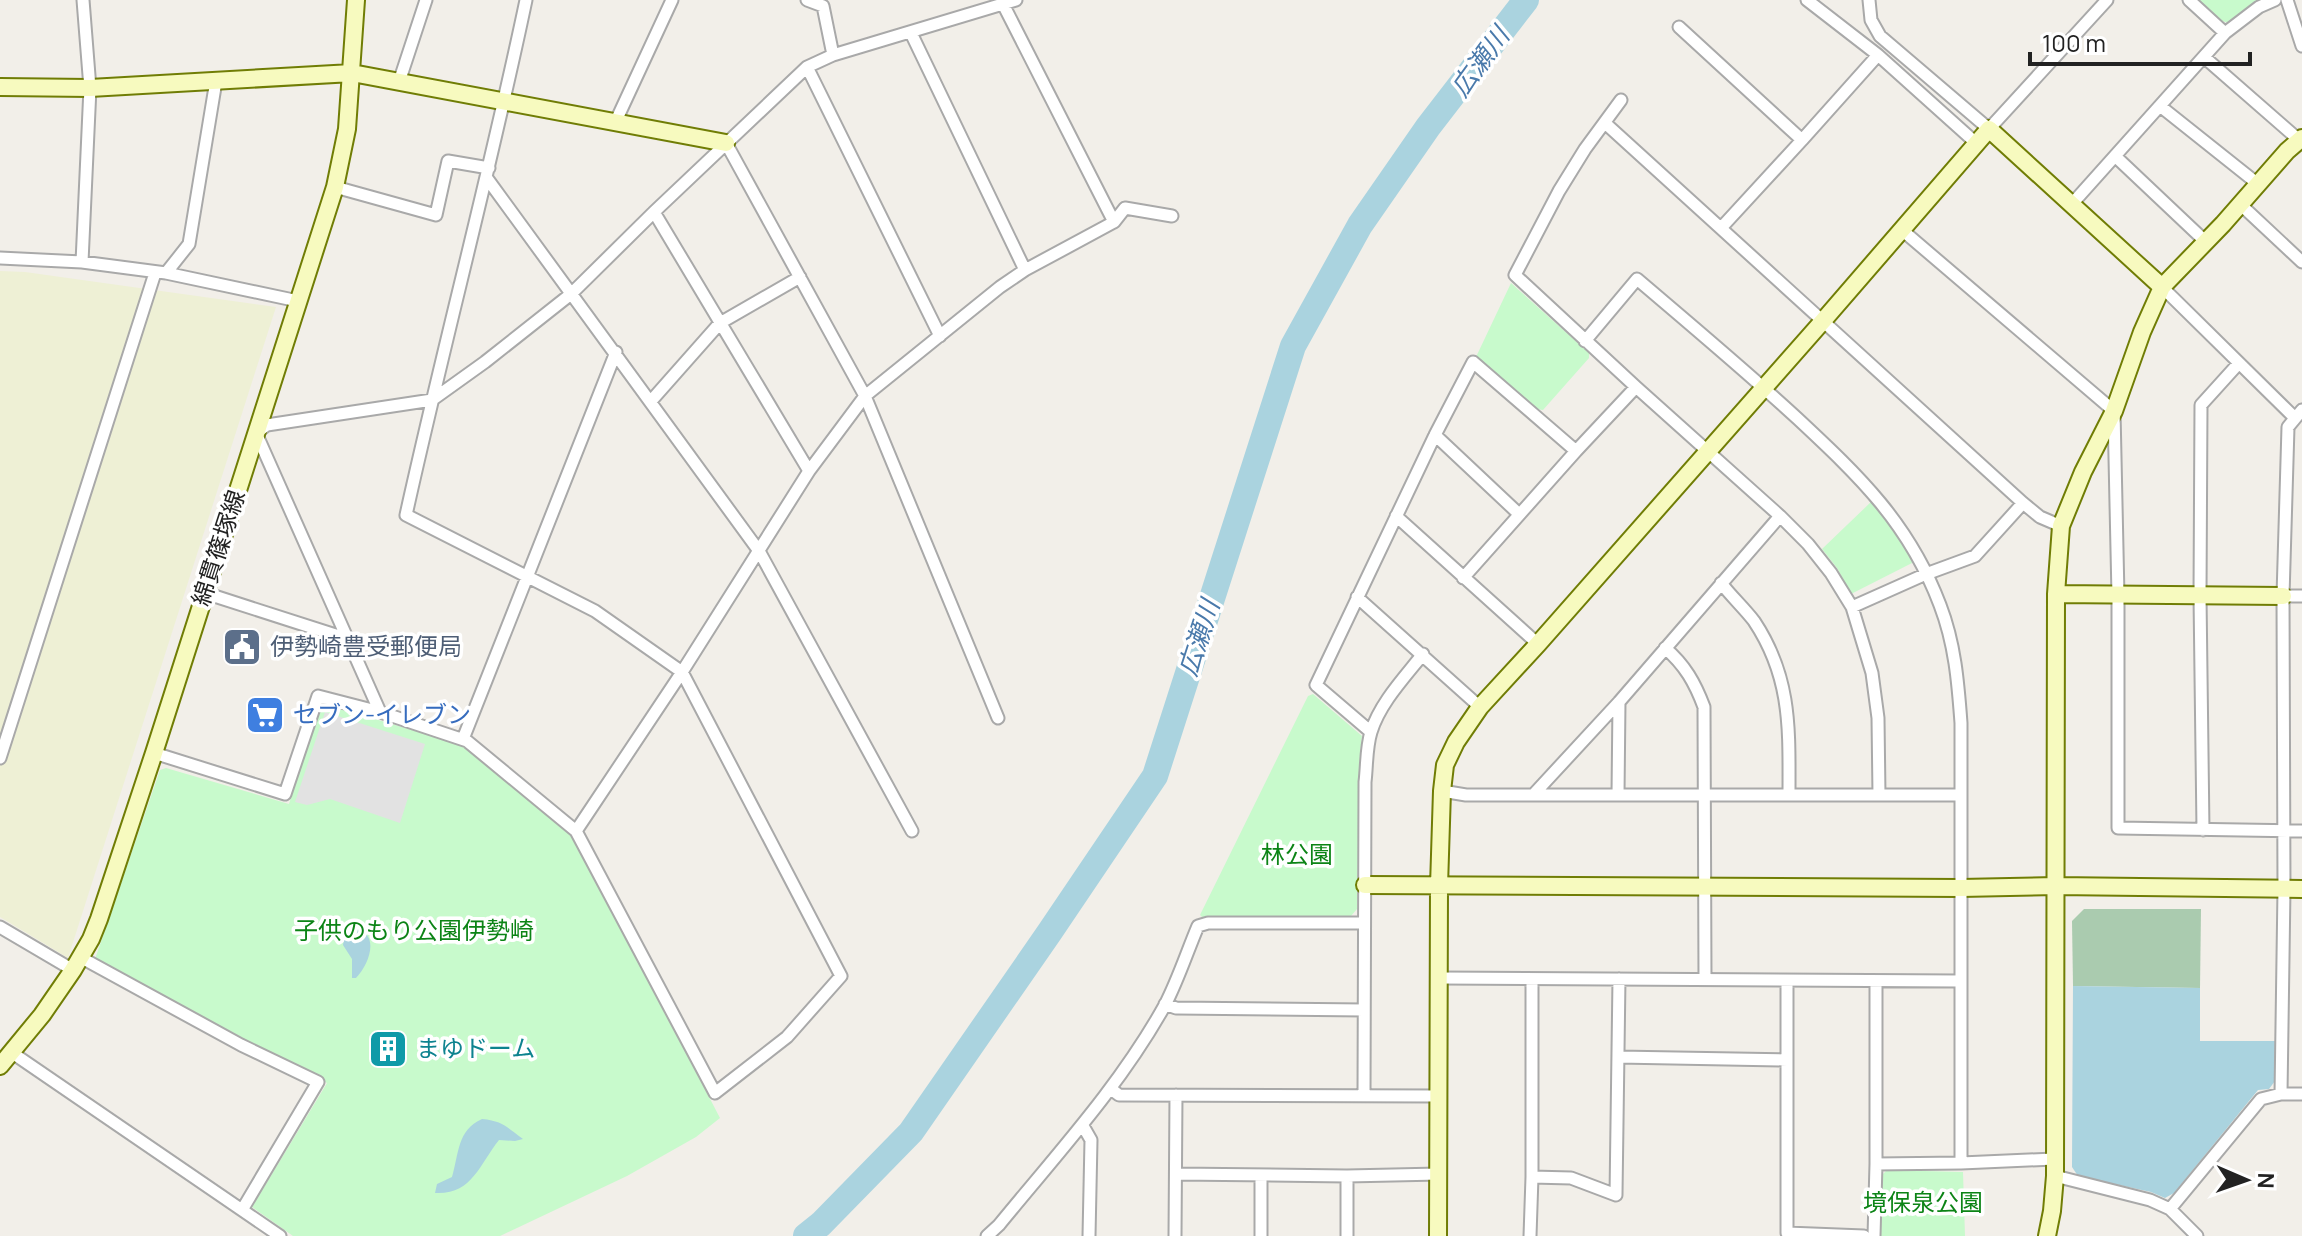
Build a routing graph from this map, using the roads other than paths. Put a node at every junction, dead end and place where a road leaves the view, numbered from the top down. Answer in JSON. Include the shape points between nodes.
{"nodes":[{"id":1,"x":83,"y":0,"type":"edge"},
{"id":2,"x":356,"y":0,"type":"edge"},
{"id":3,"x":426,"y":0,"type":"edge"},
{"id":4,"x":526,"y":0,"type":"edge"},
{"id":5,"x":672,"y":0,"type":"edge"},
{"id":6,"x":807,"y":0,"type":"edge"},
{"id":7,"x":977,"y":0,"type":"edge"},
{"id":8,"x":1016,"y":0,"type":"edge"},
{"id":9,"x":1807,"y":0,"type":"edge"},
{"id":10,"x":1869,"y":0,"type":"edge"},
{"id":11,"x":2107,"y":0,"type":"edge"},
{"id":12,"x":2189,"y":0,"type":"edge"},
{"id":13,"x":2275,"y":0,"type":"edge"},
{"id":14,"x":2287,"y":0,"type":"edge"},
{"id":15,"x":824,"y":3,"type":"edge"},
{"id":16,"x":1003,"y":4,"type":"junction"},
{"id":17,"x":985,"y":10,"type":"junction"},
{"id":18,"x":1679,"y":27,"type":"dead end"},
{"id":19,"x":911,"y":33,"type":"junction"},
{"id":20,"x":2225,"y":33,"type":"junction"},
{"id":21,"x":2302,"y":46,"type":"edge"},
{"id":22,"x":833,"y":55,"type":"junction"},
{"id":23,"x":1878,"y":55,"type":"junction"},
{"id":24,"x":2204,"y":57,"type":"junction"},
{"id":25,"x":807,"y":67,"type":"junction"},
{"id":26,"x":352,"y":73,"type":"junction"},
{"id":27,"x":216,"y":81,"type":"junction"},
{"id":28,"x":399,"y":82,"type":"junction"},
{"id":29,"x":0,"y":87,"type":"edge"},
{"id":30,"x":90,"y":88,"type":"junction"},
{"id":31,"x":1621,"y":100,"type":"dead end"},
{"id":32,"x":505,"y":102,"type":"junction"},
{"id":33,"x":2160,"y":106,"type":"junction"},
{"id":34,"x":615,"y":123,"type":"junction"},
{"id":35,"x":1605,"y":123,"type":"junction"},
{"id":36,"x":1989,"y":129,"type":"junction"},
{"id":37,"x":2301,"y":139,"type":"edge"},
{"id":38,"x":1802,"y":140,"type":"junction"},
{"id":39,"x":726,"y":143,"type":"junction"},
{"id":40,"x":1976,"y":143,"type":"junction"},
{"id":41,"x":2115,"y":156,"type":"junction"},
{"id":42,"x":488,"y":172,"type":"junction"},
{"id":43,"x":2258,"y":184,"type":"junction"},
{"id":44,"x":335,"y":187,"type":"junction"},
{"id":45,"x":2240,"y":204,"type":"junction"},
{"id":46,"x":2071,"y":205,"type":"junction"},
{"id":47,"x":654,"y":212,"type":"junction"},
{"id":48,"x":1172,"y":216,"type":"dead end"},
{"id":49,"x":1114,"y":222,"type":"junction"},
{"id":50,"x":1721,"y":228,"type":"junction"},
{"id":51,"x":1902,"y":230,"type":"junction"},
{"id":52,"x":2206,"y":242,"type":"junction"},
{"id":53,"x":0,"y":258,"type":"edge"},
{"id":54,"x":82,"y":262,"type":"junction"},
{"id":55,"x":2302,"y":262,"type":"edge"},
{"id":56,"x":1025,"y":270,"type":"junction"},
{"id":57,"x":161,"y":273,"type":"junction"},
{"id":58,"x":800,"y":277,"type":"junction"},
{"id":59,"x":2162,"y":287,"type":"junction"},
{"id":60,"x":571,"y":294,"type":"junction"},
{"id":61,"x":298,"y":301,"type":"junction"},
{"id":62,"x":1822,"y":322,"type":"junction"},
{"id":63,"x":720,"y":323,"type":"junction"},
{"id":64,"x":940,"y":336,"type":"junction"},
{"id":65,"x":1585,"y":341,"type":"junction"},
{"id":66,"x":616,"y":352,"type":"junction"},
{"id":67,"x":2239,"y":363,"type":"junction"},
{"id":68,"x":1636,"y":387,"type":"junction"},
{"id":69,"x":1764,"y":387,"type":"junction"},
{"id":70,"x":865,"y":396,"type":"junction"},
{"id":71,"x":432,"y":400,"type":"junction"},
{"id":72,"x":651,"y":401,"type":"junction"},
{"id":73,"x":2114,"y":411,"type":"junction"},
{"id":74,"x":2298,"y":414,"type":"edge"},
{"id":75,"x":256,"y":433,"type":"junction"},
{"id":76,"x":1435,"y":435,"type":"junction"},
{"id":77,"x":1576,"y":451,"type":"junction"},
{"id":78,"x":1708,"y":451,"type":"junction"},
{"id":79,"x":809,"y":471,"type":"junction"},
{"id":80,"x":2023,"y":503,"type":"junction"},
{"id":81,"x":1519,"y":514,"type":"junction"},
{"id":82,"x":1396,"y":516,"type":"junction"},
{"id":83,"x":1780,"y":516,"type":"junction"},
{"id":84,"x":2061,"y":526,"type":"junction"},
{"id":85,"x":759,"y":551,"type":"junction"},
{"id":86,"x":1926,"y":574,"type":"junction"},
{"id":87,"x":528,"y":576,"type":"junction"},
{"id":88,"x":1463,"y":578,"type":"junction"},
{"id":89,"x":1721,"y":583,"type":"junction"},
{"id":90,"x":205,"y":593,"type":"junction"},
{"id":91,"x":2056,"y":594,"type":"junction"},
{"id":92,"x":2118,"y":596,"type":"junction"},
{"id":93,"x":2200,"y":596,"type":"junction"},
{"id":94,"x":2283,"y":596,"type":"junction"},
{"id":95,"x":2302,"y":596,"type":"edge"},
{"id":96,"x":1357,"y":597,"type":"junction"},
{"id":97,"x":1852,"y":607,"type":"junction"},
{"id":98,"x":348,"y":639,"type":"junction"},
{"id":99,"x":1538,"y":644,"type":"junction"},
{"id":100,"x":1665,"y":648,"type":"junction"},
{"id":101,"x":1423,"y":654,"type":"junction"},
{"id":102,"x":682,"y":672,"type":"junction"},
{"id":103,"x":1619,"y":702,"type":"junction"},
{"id":104,"x":1480,"y":707,"type":"junction"},
{"id":105,"x":380,"y":712,"type":"junction"},
{"id":106,"x":998,"y":718,"type":"dead end"},
{"id":107,"x":1371,"y":732,"type":"junction"},
{"id":108,"x":463,"y":739,"type":"junction"},
{"id":109,"x":154,"y":753,"type":"junction"},
{"id":110,"x":0,"y":758,"type":"edge"},
{"id":111,"x":1442,"y":791,"type":"junction"},
{"id":112,"x":1533,"y":795,"type":"junction"},
{"id":113,"x":1618,"y":795,"type":"junction"},
{"id":114,"x":1704,"y":795,"type":"junction"},
{"id":115,"x":1789,"y":795,"type":"junction"},
{"id":116,"x":1879,"y":795,"type":"junction"},
{"id":117,"x":1961,"y":795,"type":"junction"},
{"id":118,"x":2203,"y":830,"type":"junction"},
{"id":119,"x":576,"y":831,"type":"junction"},
{"id":120,"x":912,"y":831,"type":"dead end"},
{"id":121,"x":2284,"y":831,"type":"junction"},
{"id":122,"x":2302,"y":831,"type":"edge"},
{"id":123,"x":1365,"y":885,"type":"junction"},
{"id":124,"x":1439,"y":886,"type":"junction"},
{"id":125,"x":2056,"y":886,"type":"junction"},
{"id":126,"x":1704,"y":887,"type":"junction"},
{"id":127,"x":1961,"y":888,"type":"junction"},
{"id":128,"x":2284,"y":889,"type":"junction"},
{"id":129,"x":2302,"y":889,"type":"edge"},
{"id":130,"x":1364,"y":923,"type":"junction"},
{"id":131,"x":0,"y":927,"type":"edge"},
{"id":132,"x":77,"y":963,"type":"junction"},
{"id":133,"x":1440,"y":978,"type":"junction"},
{"id":134,"x":1532,"y":979,"type":"junction"},
{"id":135,"x":1619,"y":979,"type":"junction"},
{"id":136,"x":1705,"y":979,"type":"junction"},
{"id":137,"x":1787,"y":981,"type":"junction"},
{"id":138,"x":1876,"y":981,"type":"junction"},
{"id":139,"x":1960,"y":981,"type":"junction"},
{"id":140,"x":1165,"y":1004,"type":"junction"},
{"id":141,"x":1364,"y":1010,"type":"junction"},
{"id":142,"x":1618,"y":1057,"type":"junction"},
{"id":143,"x":5,"y":1059,"type":"edge"},
{"id":144,"x":1787,"y":1060,"type":"junction"},
{"id":145,"x":1111,"y":1089,"type":"junction"},
{"id":146,"x":2281,"y":1094,"type":"junction"},
{"id":147,"x":2302,"y":1094,"type":"edge"},
{"id":148,"x":1176,"y":1095,"type":"junction"},
{"id":149,"x":1364,"y":1095,"type":"junction"},
{"id":150,"x":1439,"y":1096,"type":"junction"},
{"id":151,"x":1083,"y":1126,"type":"junction"},
{"id":152,"x":2054,"y":1159,"type":"junction"},
{"id":153,"x":1961,"y":1163,"type":"junction"},
{"id":154,"x":1876,"y":1164,"type":"junction"},
{"id":155,"x":1176,"y":1174,"type":"junction"},
{"id":156,"x":1439,"y":1174,"type":"junction"},
{"id":157,"x":1261,"y":1175,"type":"junction"},
{"id":158,"x":1347,"y":1176,"type":"junction"},
{"id":159,"x":2055,"y":1176,"type":"junction"},
{"id":160,"x":1532,"y":1177,"type":"junction"},
{"id":161,"x":2170,"y":1209,"type":"junction"},
{"id":162,"x":242,"y":1210,"type":"junction"},
{"id":163,"x":1000,"y":1231,"type":"edge"},
{"id":164,"x":280,"y":1236,"type":"edge"},
{"id":165,"x":987,"y":1236,"type":"edge"},
{"id":166,"x":1089,"y":1236,"type":"edge"},
{"id":167,"x":1175,"y":1236,"type":"edge"},
{"id":168,"x":1261,"y":1236,"type":"edge"},
{"id":169,"x":1347,"y":1236,"type":"edge"},
{"id":170,"x":1438,"y":1236,"type":"edge"},
{"id":171,"x":1530,"y":1236,"type":"edge"},
{"id":172,"x":1864,"y":1236,"type":"edge"},
{"id":173,"x":1874,"y":1236,"type":"edge"},
{"id":174,"x":2047,"y":1236,"type":"edge"},
{"id":175,"x":2197,"y":1236,"type":"edge"}],
"edges":[{"from":1,"to":30,"type":"street"},
{"from":2,"to":26,"type":"street","name":"綿貫篠塚線"},
{"from":3,"to":28,"type":"street"},
{"from":4,"to":32,"type":"street"},
{"from":5,"to":34,"type":"street"},
{"from":6,"to":15,"type":"street"},
{"from":7,"to":17,"type":"street"},
{"from":8,"to":16,"type":"street"},
{"from":9,"to":23,"type":"street"},
{"from":10,"to":36,"type":"street","via":[[1880,36]]},
{"from":11,"to":36,"type":"street"},
{"from":12,"to":20,"type":"street"},
{"from":13,"to":20,"type":"street"},
{"from":14,"to":21,"type":"street"},
{"from":15,"to":22,"type":"street"},
{"from":16,"to":17,"type":"street"},
{"from":16,"to":49,"type":"street"},
{"from":17,"to":19,"type":"street"},
{"from":18,"to":38,"type":"street"},
{"from":19,"to":22,"type":"street"},
{"from":19,"to":56,"type":"street"},
{"from":20,"to":24,"type":"street"},
{"from":22,"to":25,"type":"street"},
{"from":23,"to":38,"type":"street"},
{"from":23,"to":40,"type":"street"},
{"from":24,"to":33,"type":"street"},
{"from":24,"to":37,"type":"street"},
{"from":25,"to":39,"type":"street"},
{"from":25,"to":64,"type":"street"},
{"from":26,"to":27,"type":"street"},
{"from":26,"to":28,"type":"street"},
{"from":26,"to":44,"type":"street","name":"綿貫篠塚線"},
{"from":27,"to":30,"type":"street"},
{"from":27,"to":57,"type":"street","via":[[189,244]]},
{"from":28,"to":32,"type":"street"},
{"from":29,"to":30,"type":"street"},
{"from":30,"to":54,"type":"street"},
{"from":31,"to":35,"type":"street"},
{"from":32,"to":34,"type":"street"},
{"from":32,"to":42,"type":"street"},
{"from":33,"to":41,"type":"street"},
{"from":33,"to":43,"type":"street"},
{"from":34,"to":39,"type":"street"},
{"from":35,"to":50,"type":"street"},
{"from":35,"to":65,"type":"street","via":[[1559,191],[1515,275]]},
{"from":36,"to":40,"type":"street"},
{"from":36,"to":46,"type":"street"},
{"from":37,"to":43,"type":"street"},
{"from":38,"to":50,"type":"street"},
{"from":39,"to":47,"type":"street"},
{"from":39,"to":58,"type":"street"},
{"from":40,"to":51,"type":"street"},
{"from":41,"to":46,"type":"street"},
{"from":41,"to":52,"type":"street"},
{"from":42,"to":44,"type":"street","via":[[448,161],[436,215]]},
{"from":42,"to":60,"type":"street"},
{"from":42,"to":71,"type":"street"},
{"from":43,"to":45,"type":"street"},
{"from":44,"to":61,"type":"street","name":"綿貫篠塚線"},
{"from":45,"to":52,"type":"street"},
{"from":45,"to":55,"type":"street"},
{"from":46,"to":59,"type":"street"},
{"from":47,"to":60,"type":"street"},
{"from":47,"to":63,"type":"street"},
{"from":48,"to":49,"type":"street","via":[[1125,208]]},
{"from":49,"to":56,"type":"street"},
{"from":50,"to":62,"type":"street"},
{"from":51,"to":62,"type":"street"},
{"from":51,"to":73,"type":"street"},
{"from":52,"to":59,"type":"street"},
{"from":53,"to":54,"type":"street"},
{"from":54,"to":57,"type":"street"},
{"from":56,"to":64,"type":"street"},
{"from":57,"to":61,"type":"street"},
{"from":57,"to":110,"type":"street"},
{"from":58,"to":63,"type":"street"},
{"from":58,"to":70,"type":"street"},
{"from":59,"to":67,"type":"street"},
{"from":59,"to":73,"type":"street"},
{"from":60,"to":66,"type":"street"},
{"from":60,"to":71,"type":"street"},
{"from":61,"to":75,"type":"street","name":"綿貫篠塚線"},
{"from":62,"to":69,"type":"street"},
{"from":62,"to":80,"type":"street"},
{"from":63,"to":72,"type":"street"},
{"from":63,"to":79,"type":"street"},
{"from":64,"to":70,"type":"street"},
{"from":65,"to":68,"type":"street"},
{"from":65,"to":69,"type":"street","via":[[1637,279]]},
{"from":66,"to":72,"type":"street"},
{"from":66,"to":87,"type":"street"},
{"from":67,"to":74,"type":"street"},
{"from":67,"to":93,"type":"street","via":[[2201,405]]},
{"from":68,"to":77,"type":"street"},
{"from":68,"to":78,"type":"street"},
{"from":69,"to":78,"type":"street"},
{"from":69,"to":86,"type":"street","via":[[1869,487],[1904,532]]},
{"from":70,"to":79,"type":"street"},
{"from":70,"to":106,"type":"street"},
{"from":71,"to":75,"type":"street","via":[[267,425]]},
{"from":71,"to":87,"type":"street","via":[[406,515]]},
{"from":72,"to":85,"type":"street"},
{"from":73,"to":84,"type":"street"},
{"from":73,"to":92,"type":"street"},
{"from":74,"to":94,"type":"street","via":[[2288,427]]},
{"from":75,"to":90,"type":"street","name":"綿貫篠塚線"},
{"from":75,"to":98,"type":"street"},
{"from":76,"to":77,"type":"street","via":[[1473,362]]},
{"from":76,"to":81,"type":"street"},
{"from":76,"to":82,"type":"street"},
{"from":77,"to":81,"type":"street"},
{"from":78,"to":83,"type":"street"},
{"from":78,"to":99,"type":"street"},
{"from":79,"to":85,"type":"street"},
{"from":80,"to":84,"type":"street"},
{"from":80,"to":86,"type":"street","via":[[1975,556]]},
{"from":81,"to":88,"type":"street"},
{"from":82,"to":88,"type":"street"},
{"from":82,"to":96,"type":"street"},
{"from":83,"to":89,"type":"street"},
{"from":83,"to":97,"type":"street","via":[[1824,563]]},
{"from":84,"to":91,"type":"street"},
{"from":85,"to":102,"type":"street"},
{"from":85,"to":120,"type":"street"},
{"from":86,"to":97,"type":"street"},
{"from":86,"to":117,"type":"street","via":[[1957,664]]},
{"from":87,"to":102,"type":"street","via":[[595,611]]},
{"from":87,"to":108,"type":"street"},
{"from":88,"to":99,"type":"street"},
{"from":89,"to":100,"type":"street"},
{"from":89,"to":115,"type":"street","via":[[1753,621],[1779,670],[1789,718]]},
{"from":90,"to":98,"type":"street"},
{"from":90,"to":109,"type":"street","name":"綿貫篠塚線"},
{"from":91,"to":92,"type":"street"},
{"from":91,"to":125,"type":"street"},
{"from":92,"to":93,"type":"street"},
{"from":92,"to":118,"type":"street","via":[[2118,828]]},
{"from":93,"to":94,"type":"street"},
{"from":93,"to":118,"type":"street"},
{"from":94,"to":95,"type":"street"},
{"from":94,"to":121,"type":"street"},
{"from":96,"to":101,"type":"street"},
{"from":96,"to":107,"type":"street","via":[[1316,685]]},
{"from":97,"to":116,"type":"street","via":[[1872,673]]},
{"from":98,"to":105,"type":"street"},
{"from":99,"to":104,"type":"street"},
{"from":100,"to":103,"type":"street"},
{"from":100,"to":114,"type":"street","via":[[1696,685],[1704,707]]},
{"from":101,"to":104,"type":"street"},
{"from":101,"to":107,"type":"street","via":[[1387,700]]},
{"from":102,"to":119,"type":"street"},
{"from":102,"to":119,"type":"street","via":[[841,976],[787,1037],[715,1093]]},
{"from":103,"to":112,"type":"street"},
{"from":103,"to":113,"type":"street"},
{"from":104,"to":111,"type":"street","via":[[1445,765]]},
{"from":105,"to":108,"type":"street"},
{"from":105,"to":109,"type":"street","via":[[318,696],[285,794]]},
{"from":107,"to":123,"type":"street","via":[[1365,782]]},
{"from":108,"to":119,"type":"street"},
{"from":109,"to":132,"type":"street","name":"綿貫篠塚線","via":[[99,919]]},
{"from":111,"to":112,"type":"street"},
{"from":111,"to":124,"type":"street"},
{"from":112,"to":113,"type":"street"},
{"from":113,"to":114,"type":"street"},
{"from":114,"to":115,"type":"street"},
{"from":114,"to":126,"type":"street"},
{"from":115,"to":116,"type":"street"},
{"from":116,"to":117,"type":"street"},
{"from":117,"to":127,"type":"street"},
{"from":118,"to":121,"type":"street"},
{"from":121,"to":122,"type":"street"},
{"from":121,"to":128,"type":"street"},
{"from":123,"to":124,"type":"street"},
{"from":123,"to":130,"type":"street"},
{"from":124,"to":126,"type":"street"},
{"from":124,"to":133,"type":"street"},
{"from":125,"to":127,"type":"street"},
{"from":125,"to":128,"type":"street"},
{"from":125,"to":152,"type":"street"},
{"from":126,"to":127,"type":"street"},
{"from":126,"to":136,"type":"street"},
{"from":127,"to":139,"type":"street"},
{"from":128,"to":129,"type":"street"},
{"from":128,"to":146,"type":"street"},
{"from":130,"to":140,"type":"street","via":[[1198,926]]},
{"from":130,"to":141,"type":"street"},
{"from":131,"to":132,"type":"street"},
{"from":132,"to":143,"type":"street","name":"綿貫篠塚線"},
{"from":132,"to":162,"type":"street","via":[[318,1082]]},
{"from":133,"to":134,"type":"street"},
{"from":133,"to":150,"type":"street"},
{"from":134,"to":135,"type":"street"},
{"from":134,"to":160,"type":"street"},
{"from":135,"to":136,"type":"street"},
{"from":135,"to":142,"type":"street"},
{"from":136,"to":137,"type":"street"},
{"from":137,"to":138,"type":"street"},
{"from":137,"to":144,"type":"street"},
{"from":138,"to":139,"type":"street"},
{"from":138,"to":154,"type":"street"},
{"from":139,"to":153,"type":"street"},
{"from":140,"to":141,"type":"street"},
{"from":140,"to":145,"type":"street"},
{"from":141,"to":149,"type":"street"},
{"from":142,"to":144,"type":"street"},
{"from":142,"to":160,"type":"street","via":[[1616,1195],[1571,1178]]},
{"from":143,"to":162,"type":"street"},
{"from":144,"to":172,"type":"street","via":[[1787,1233]]},
{"from":145,"to":148,"type":"street","via":[[1119,1095]]},
{"from":145,"to":151,"type":"street"},
{"from":146,"to":147,"type":"street"},
{"from":146,"to":161,"type":"street","via":[[2261,1099]]},
{"from":148,"to":149,"type":"street"},
{"from":148,"to":155,"type":"street"},
{"from":149,"to":150,"type":"street"},
{"from":150,"to":156,"type":"street"},
{"from":151,"to":163,"type":"street"},
{"from":151,"to":166,"type":"street","via":[[1091,1140]]},
{"from":152,"to":153,"type":"street"},
{"from":152,"to":159,"type":"street"},
{"from":153,"to":154,"type":"street"},
{"from":154,"to":173,"type":"street"},
{"from":155,"to":157,"type":"street"},
{"from":155,"to":167,"type":"street"},
{"from":156,"to":158,"type":"street"},
{"from":156,"to":170,"type":"street"},
{"from":157,"to":158,"type":"street"},
{"from":157,"to":168,"type":"street"},
{"from":158,"to":169,"type":"street"},
{"from":159,"to":161,"type":"street"},
{"from":159,"to":174,"type":"street"},
{"from":160,"to":171,"type":"street"},
{"from":161,"to":175,"type":"street"},
{"from":162,"to":164,"type":"street"},
{"from":163,"to":165,"type":"street"}]}
